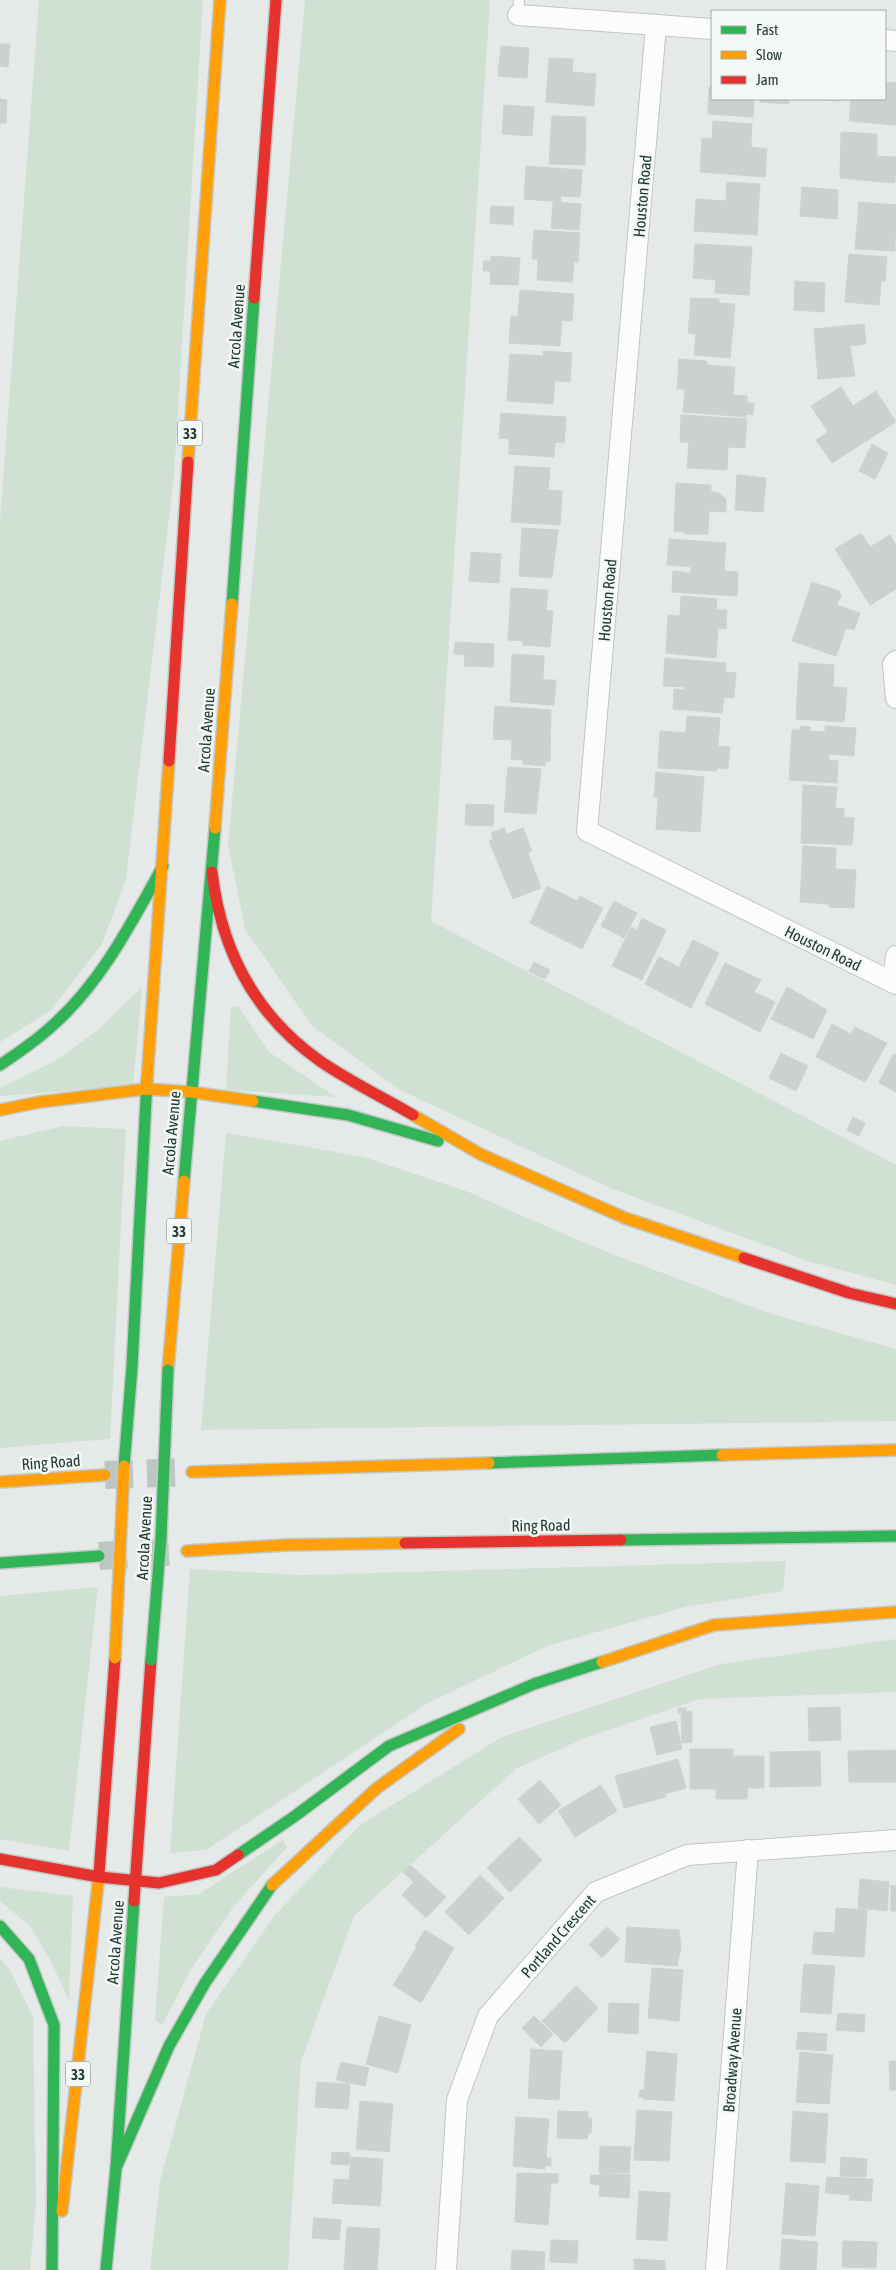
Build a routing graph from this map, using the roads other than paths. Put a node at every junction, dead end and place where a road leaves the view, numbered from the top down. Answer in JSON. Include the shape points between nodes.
{"nodes":[{"id":1,"x":220,"y":0,"type":"edge"},
{"id":2,"x":276,"y":0,"type":"edge"},
{"id":3,"x":518,"y":7,"type":"edge"},
{"id":4,"x":656,"y":26,"type":"junction"},
{"id":5,"x":711,"y":29,"type":"edge"},
{"id":6,"x":896,"y":661,"type":"edge"},
{"id":7,"x":896,"y":698,"type":"edge"},
{"id":8,"x":163,"y":866,"type":"junction"},
{"id":9,"x":212,"y":872,"type":"junction"},
{"id":10,"x":896,"y":956,"type":"edge"},
{"id":11,"x":894,"y":983,"type":"edge"},
{"id":12,"x":0,"y":1065,"type":"edge"},
{"id":13,"x":146,"y":1089,"type":"junction"},
{"id":14,"x":191,"y":1092,"type":"junction"},
{"id":15,"x":0,"y":1110,"type":"edge"},
{"id":16,"x":480,"y":1154,"type":"junction"},
{"id":17,"x":896,"y":1304,"type":"edge"},
{"id":18,"x":896,"y":1450,"type":"edge"},
{"id":19,"x":192,"y":1472,"type":"tunnel mouth"},
{"id":20,"x":104,"y":1476,"type":"tunnel mouth"},
{"id":21,"x":0,"y":1482,"type":"edge"},
{"id":22,"x":896,"y":1536,"type":"edge"},
{"id":23,"x":187,"y":1551,"type":"tunnel mouth"},
{"id":24,"x":99,"y":1556,"type":"tunnel mouth"},
{"id":25,"x":0,"y":1564,"type":"edge"},
{"id":26,"x":896,"y":1612,"type":"edge"},
{"id":27,"x":534,"y":1684,"type":"junction"},
{"id":28,"x":896,"y":1840,"type":"edge"},
{"id":29,"x":748,"y":1850,"type":"junction"},
{"id":30,"x":0,"y":1859,"type":"edge"},
{"id":31,"x":99,"y":1877,"type":"junction"},
{"id":32,"x":135,"y":1881,"type":"junction"},
{"id":33,"x":0,"y":1926,"type":"edge"},
{"id":34,"x":116,"y":2168,"type":"junction"},
{"id":35,"x":52,"y":2270,"type":"edge"},
{"id":36,"x":56,"y":2270,"type":"edge"},
{"id":37,"x":106,"y":2270,"type":"edge"},
{"id":38,"x":446,"y":2270,"type":"edge"},
{"id":39,"x":716,"y":2270,"type":"edge"}],
"edges":[{"from":1,"to":8,"type":"main road","name":"Arcola Avenue","number":"33"},
{"from":2,"to":9,"type":"main road","name":"Arcola Avenue","number":"33"},
{"from":3,"to":4,"type":"street"},
{"from":4,"to":5,"type":"street"},
{"from":4,"to":11,"type":"street","name":"Houston Road","via":[[587,830]]},
{"from":6,"to":7,"type":"street","via":[[893,664]]},
{"from":8,"to":12,"type":"main road","via":[[120,944],[82,998],[24,1051]]},
{"from":8,"to":13,"type":"main road","name":"Arcola Avenue","number":"33"},
{"from":9,"to":14,"type":"main road","name":"Arcola Avenue","number":"33"},
{"from":9,"to":16,"type":"main road","via":[[216,904],[225,935],[243,977],[271,1018],[320,1061]]},
{"from":10,"to":11,"type":"street"},
{"from":13,"to":14,"type":"main road"},
{"from":13,"to":15,"type":"main road"},
{"from":13,"to":31,"type":"main road","name":"Arcola Avenue","number":"33","bridge":true,"via":[[115,1658]]},
{"from":14,"to":16,"type":"main road","via":[[348,1115]]},
{"from":14,"to":32,"type":"main road","name":"Arcola Avenue","number":"33","bridge":true,"via":[[168,1370],[161,1538]]},
{"from":16,"to":17,"type":"main road","via":[[625,1218],[849,1293]]},
{"from":18,"to":19,"type":"main road"},
{"from":20,"to":21,"type":"main road","name":"Ring Road"},
{"from":22,"to":23,"type":"main road","name":"Ring Road","via":[[286,1545]]},
{"from":24,"to":25,"type":"main road"},
{"from":26,"to":27,"type":"main road","via":[[714,1625]]},
{"from":27,"to":32,"type":"main road","via":[[389,1746],[216,1870],[159,1883]]},
{"from":27,"to":34,"type":"main road","via":[[456,1731],[377,1788],[272,1885],[205,1983],[169,2046]]},
{"from":28,"to":29,"type":"street","name":"Portland Crescent"},
{"from":29,"to":38,"type":"street","name":"Portland Crescent","via":[[687,1854],[596,1892],[488,2016],[457,2100]]},
{"from":29,"to":39,"type":"street","name":"Broadway Avenue"},
{"from":30,"to":31,"type":"main road"},
{"from":31,"to":32,"type":"main road"},
{"from":31,"to":36,"type":"main road","name":"Arcola Avenue","number":"33"},
{"from":32,"to":34,"type":"main road","name":"Arcola Avenue","number":"33"},
{"from":33,"to":35,"type":"main road","via":[[29,1959],[54,2025]]},
{"from":34,"to":37,"type":"main road","name":"Arcola Avenue","number":"33"}]}
